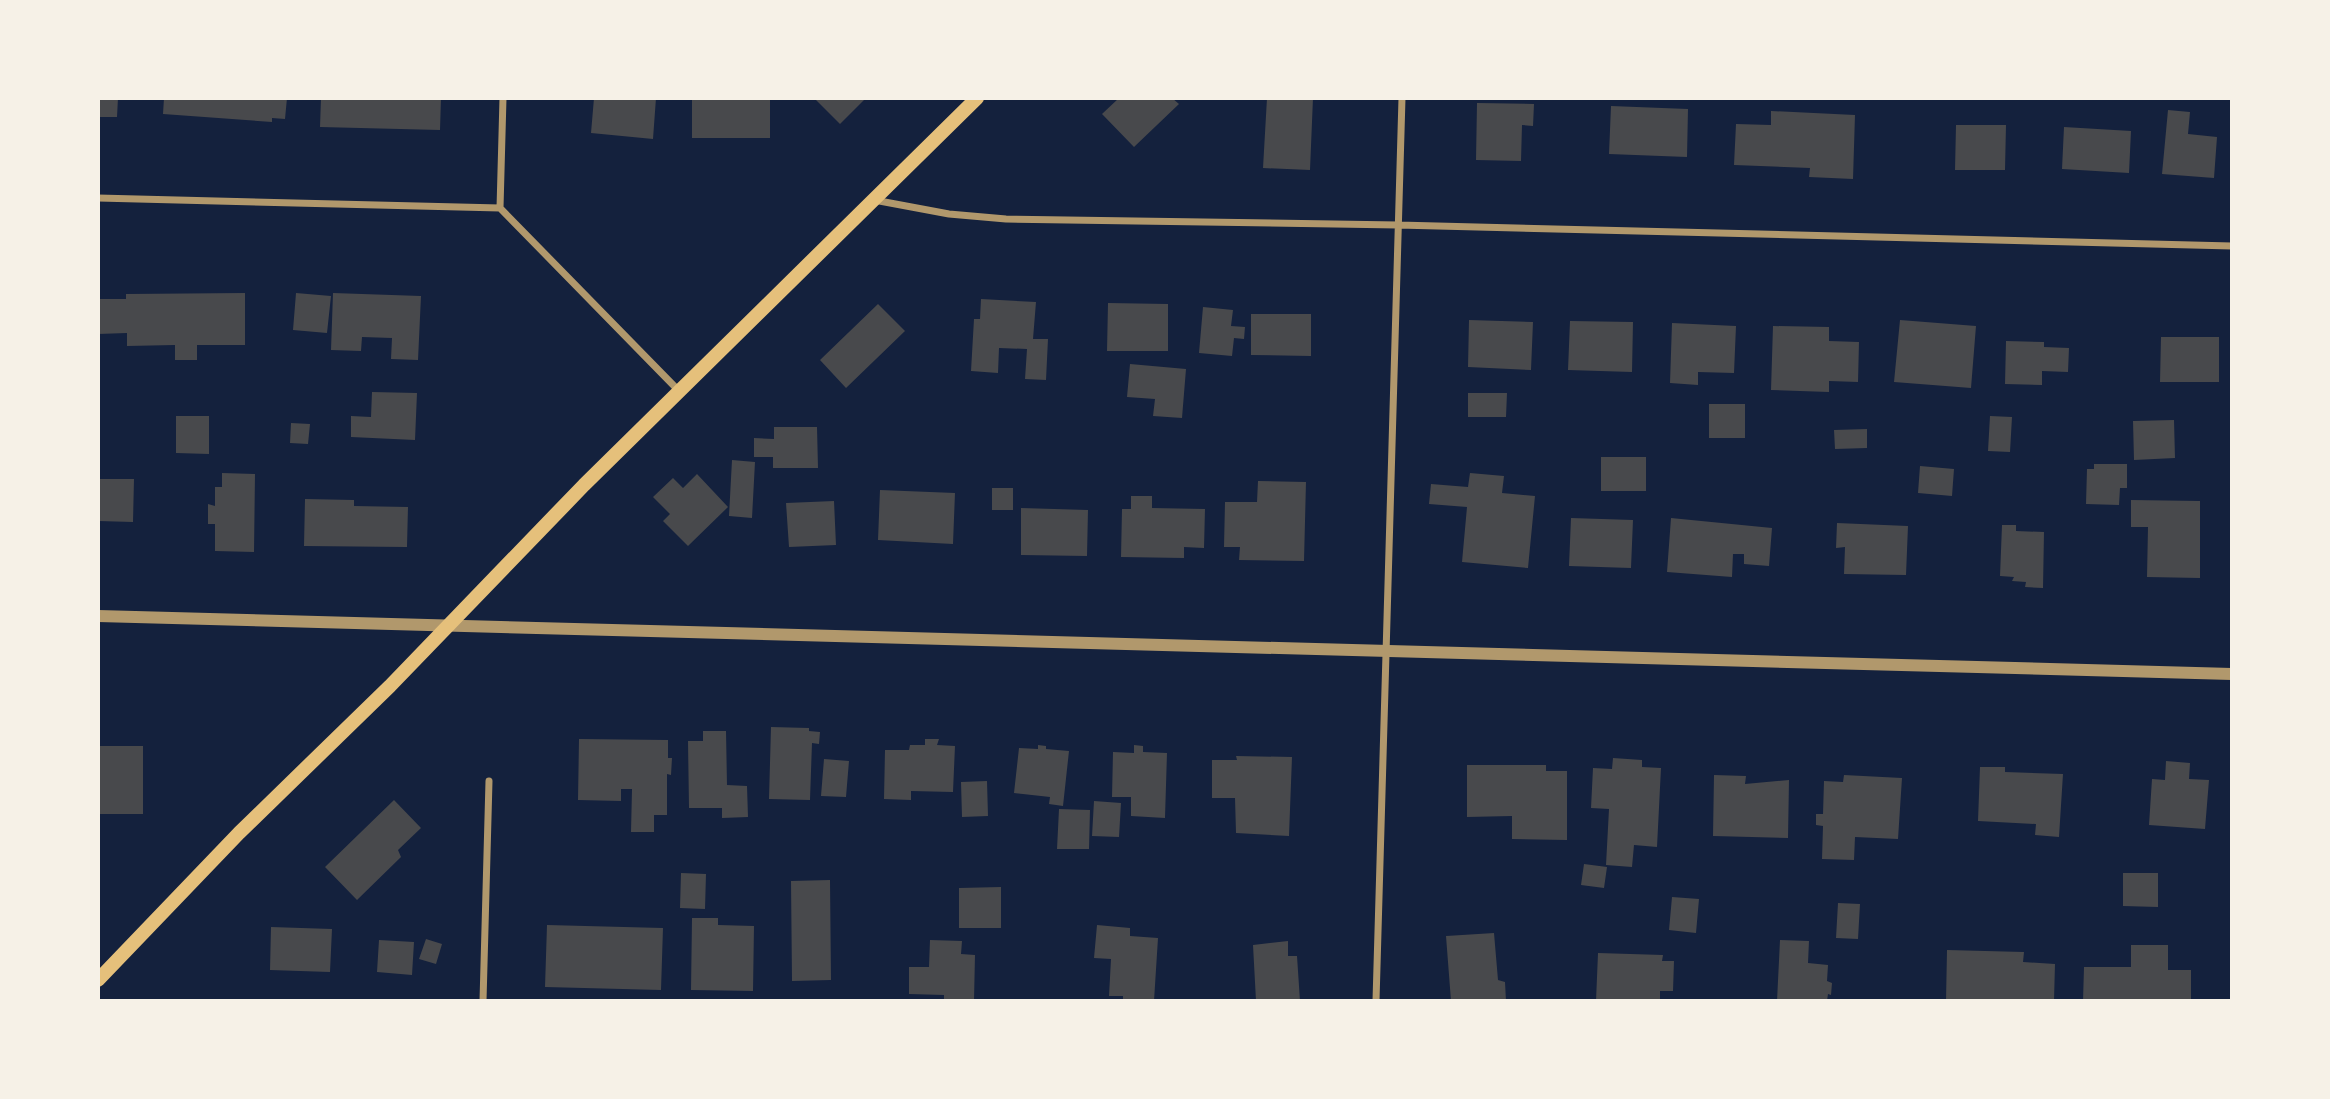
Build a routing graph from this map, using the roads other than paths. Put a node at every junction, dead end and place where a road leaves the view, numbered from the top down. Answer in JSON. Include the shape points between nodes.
{"nodes":[{"id":1,"x":503,"y":98,"type":"edge"},
{"id":2,"x":977,"y":98,"type":"edge"},
{"id":3,"x":1402,"y":98,"type":"edge"},
{"id":4,"x":98,"y":198,"type":"edge"},
{"id":5,"x":873,"y":200,"type":"junction"},
{"id":6,"x":500,"y":208,"type":"junction"},
{"id":7,"x":1398,"y":225,"type":"junction"},
{"id":8,"x":2232,"y":246,"type":"edge"},
{"id":9,"x":679,"y":391,"type":"junction"},
{"id":10,"x":98,"y":616,"type":"edge"},
{"id":11,"x":449,"y":625,"type":"junction"},
{"id":12,"x":1386,"y":650,"type":"junction"},
{"id":13,"x":2232,"y":674,"type":"edge"},
{"id":14,"x":489,"y":781,"type":"dead end"},
{"id":15,"x":98,"y":981,"type":"edge"},
{"id":16,"x":483,"y":1001,"type":"edge"},
{"id":17,"x":1376,"y":1001,"type":"edge"}],
"edges":[{"from":1,"to":6,"type":"street"},
{"from":2,"to":5,"type":"main road"},
{"from":3,"to":7,"type":"street"},
{"from":4,"to":6,"type":"street"},
{"from":5,"to":7,"type":"street","via":[[1006,219]]},
{"from":5,"to":9,"type":"main road"},
{"from":6,"to":9,"type":"street"},
{"from":7,"to":8,"type":"street"},
{"from":7,"to":12,"type":"street"},
{"from":9,"to":11,"type":"main road"},
{"from":10,"to":11,"type":"street"},
{"from":11,"to":12,"type":"street"},
{"from":11,"to":15,"type":"main road","via":[[239,833]]},
{"from":12,"to":13,"type":"street"},
{"from":12,"to":17,"type":"street"},
{"from":14,"to":16,"type":"street"}]}
